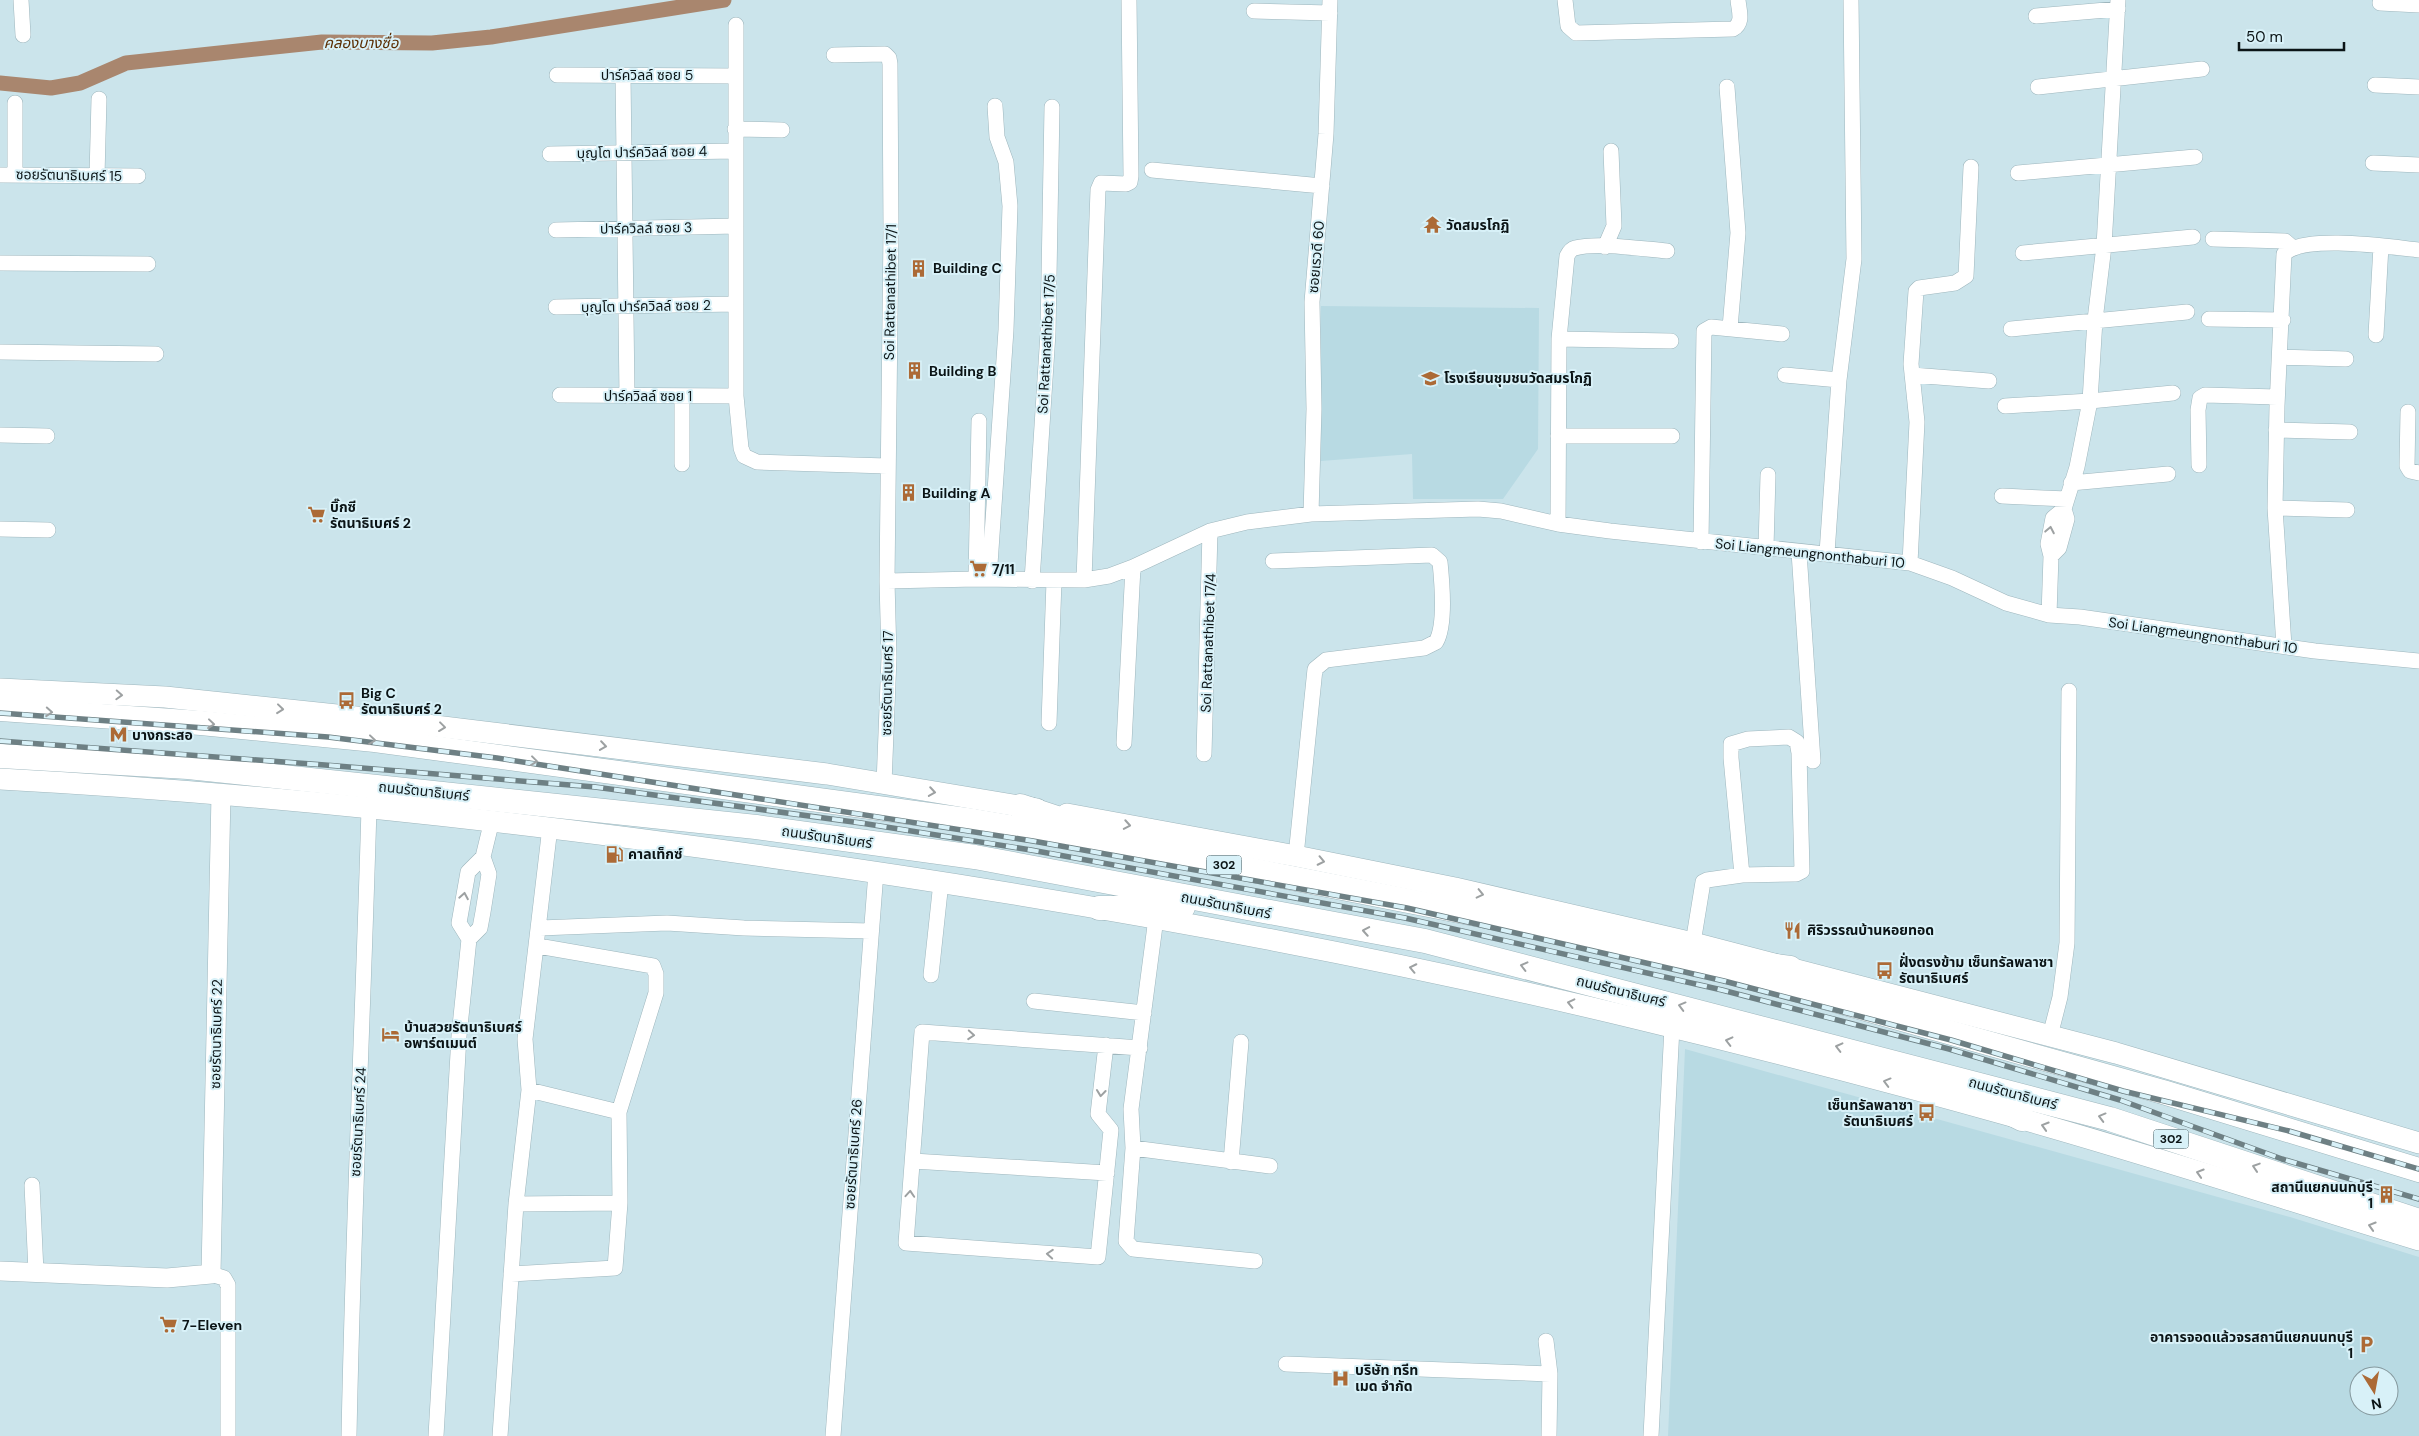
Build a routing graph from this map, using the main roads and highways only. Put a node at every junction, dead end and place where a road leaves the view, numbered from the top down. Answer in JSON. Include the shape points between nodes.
{"nodes":[{"id":1,"x":0,"y":689,"type":"edge"},
{"id":2,"x":0,"y":709,"type":"edge"},
{"id":3,"x":0,"y":756,"type":"edge"},
{"id":4,"x":0,"y":779,"type":"edge"},
{"id":5,"x":1020,"y":806,"type":"junction"},
{"id":6,"x":1155,"y":851,"type":"junction"},
{"id":7,"x":1232,"y":906,"type":"junction"},
{"id":8,"x":1099,"y":908,"type":"junction"},
{"id":9,"x":1612,"y":941,"type":"junction"},
{"id":10,"x":1790,"y":968,"type":"junction"},
{"id":11,"x":1920,"y":1068,"type":"junction"},
{"id":12,"x":2022,"y":1119,"type":"junction"},
{"id":13,"x":2419,"y":1143,"type":"edge"},
{"id":14,"x":2419,"y":1170,"type":"edge"},
{"id":15,"x":2419,"y":1220,"type":"edge"},
{"id":16,"x":2419,"y":1240,"type":"edge"}],
"edges":[{"from":1,"to":5,"type":"main road","number":"302","one_way":true,"via":[[165,697],[356,717],[827,774]]},
{"from":2,"to":6,"type":"main road","number":"302","one_way":true,"via":[[201,723],[375,740],[974,821]]},
{"from":3,"to":7,"type":"main road","name":"ถนนรัตนาธิเบศร์","number":"302","via":[[188,767],[756,827],[976,857]]},
{"from":4,"to":8,"type":"main road","name":"ถนนรัตนาธิเบศร์","number":"302","via":[[221,794],[492,820],[876,872]]},
{"from":5,"to":6,"type":"main road"},
{"from":5,"to":10,"type":"main road","number":"302","one_way":true,"via":[[1455,888]]},
{"from":6,"to":9,"type":"main road","number":"302"},
{"from":7,"to":8,"type":"main road"},
{"from":11,"to":7,"type":"main road","name":"ถนนรัตนาธิเบศร์","number":"302","one_way":true,"via":[[1425,941]]},
{"from":12,"to":8,"type":"main road","name":"ถนนรัตนาธิเบศร์","number":"302","one_way":true,"via":[[1672,1027],[1387,963]]},
{"from":9,"to":10,"type":"main road"},
{"from":9,"to":14,"type":"main road","number":"302","via":[[2154,1089]]},
{"from":10,"to":13,"type":"main road","number":"302","via":[[2116,1053]]},
{"from":11,"to":12,"type":"main road"},
{"from":15,"to":11,"type":"main road","name":"ถนนรัตนาธิเบศร์","number":"302","one_way":true,"via":[[2110,1119]]},
{"from":16,"to":12,"type":"main road","name":"ถนนรัตนาธิเบศร์","number":"302","one_way":true}]}
